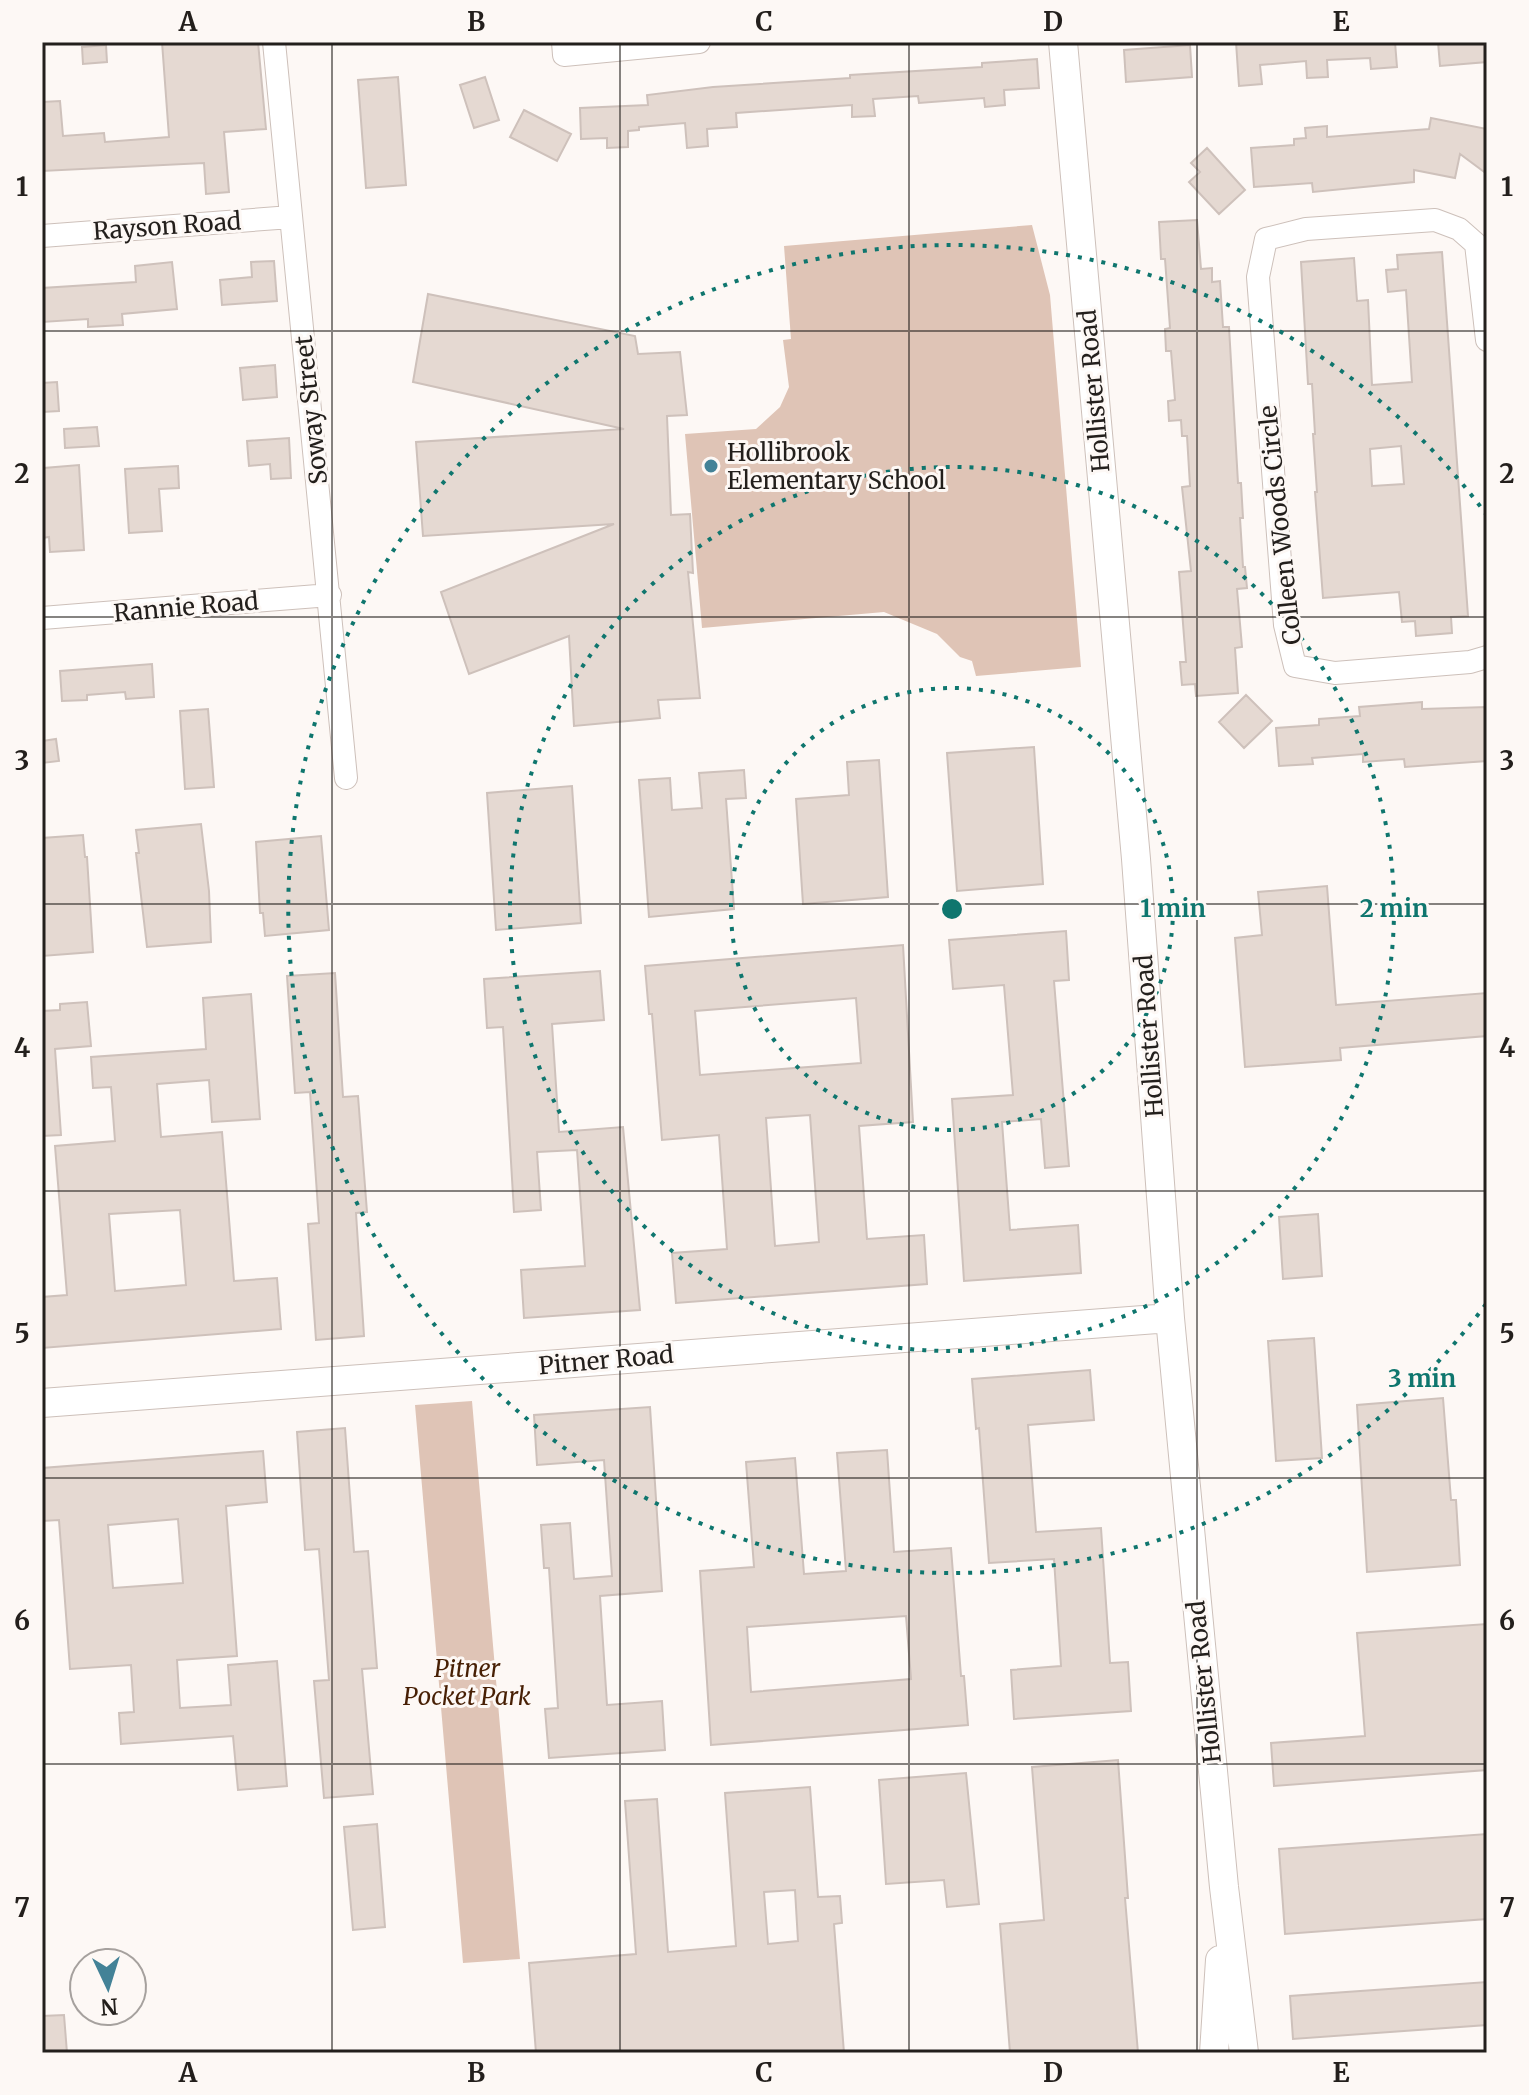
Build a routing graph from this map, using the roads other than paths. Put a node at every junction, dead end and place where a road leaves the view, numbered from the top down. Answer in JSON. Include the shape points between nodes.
{"nodes":[{"id":1,"x":274,"y":42,"type":"edge"},
{"id":2,"x":699,"y":42,"type":"edge"},
{"id":3,"x":1063,"y":42,"type":"edge"},
{"id":4,"x":564,"y":48,"type":"edge"},
{"id":5,"x":291,"y":217,"type":"junction"},
{"id":6,"x":42,"y":236,"type":"edge"},
{"id":7,"x":1485,"y":294,"type":"edge"},
{"id":8,"x":1487,"y":340,"type":"edge"},
{"id":9,"x":330,"y":595,"type":"junction"},
{"id":10,"x":42,"y":618,"type":"edge"},
{"id":11,"x":1487,"y":657,"type":"edge"},
{"id":12,"x":346,"y":778,"type":"dead end"},
{"id":13,"x":1170,"y":1318,"type":"junction"},
{"id":14,"x":42,"y":1403,"type":"edge"},
{"id":15,"x":1224,"y":1887,"type":"junction"},
{"id":16,"x":1214,"y":2053,"type":"edge"},
{"id":17,"x":1244,"y":2053,"type":"edge"}],
"edges":[{"from":1,"to":5,"type":"street","name":"Soway Street"},
{"from":2,"to":4,"type":"street"},
{"from":3,"to":13,"type":"street","name":"Hollister Road","via":[[1136,859]]},
{"from":5,"to":6,"type":"street","name":"Rayson Road"},
{"from":5,"to":9,"type":"street","name":"Soway Street"},
{"from":7,"to":8,"type":"street"},
{"from":7,"to":11,"type":"street","name":"Colleen Woods Circle","via":[[1476,244],[1459,229],[1435,220],[1306,229],[1266,239],[1258,277],[1285,625],[1295,666],[1335,673]]},
{"from":9,"to":10,"type":"street","name":"Rannie Road"},
{"from":9,"to":12,"type":"street","name":"Soway Street"},
{"from":13,"to":14,"type":"street","name":"Pitner Road"},
{"from":13,"to":15,"type":"street","name":"Hollister Road"},
{"from":15,"to":16,"type":"street","name":"Hollister Road"},
{"from":15,"to":17,"type":"street","name":"Hollister Road"}]}
